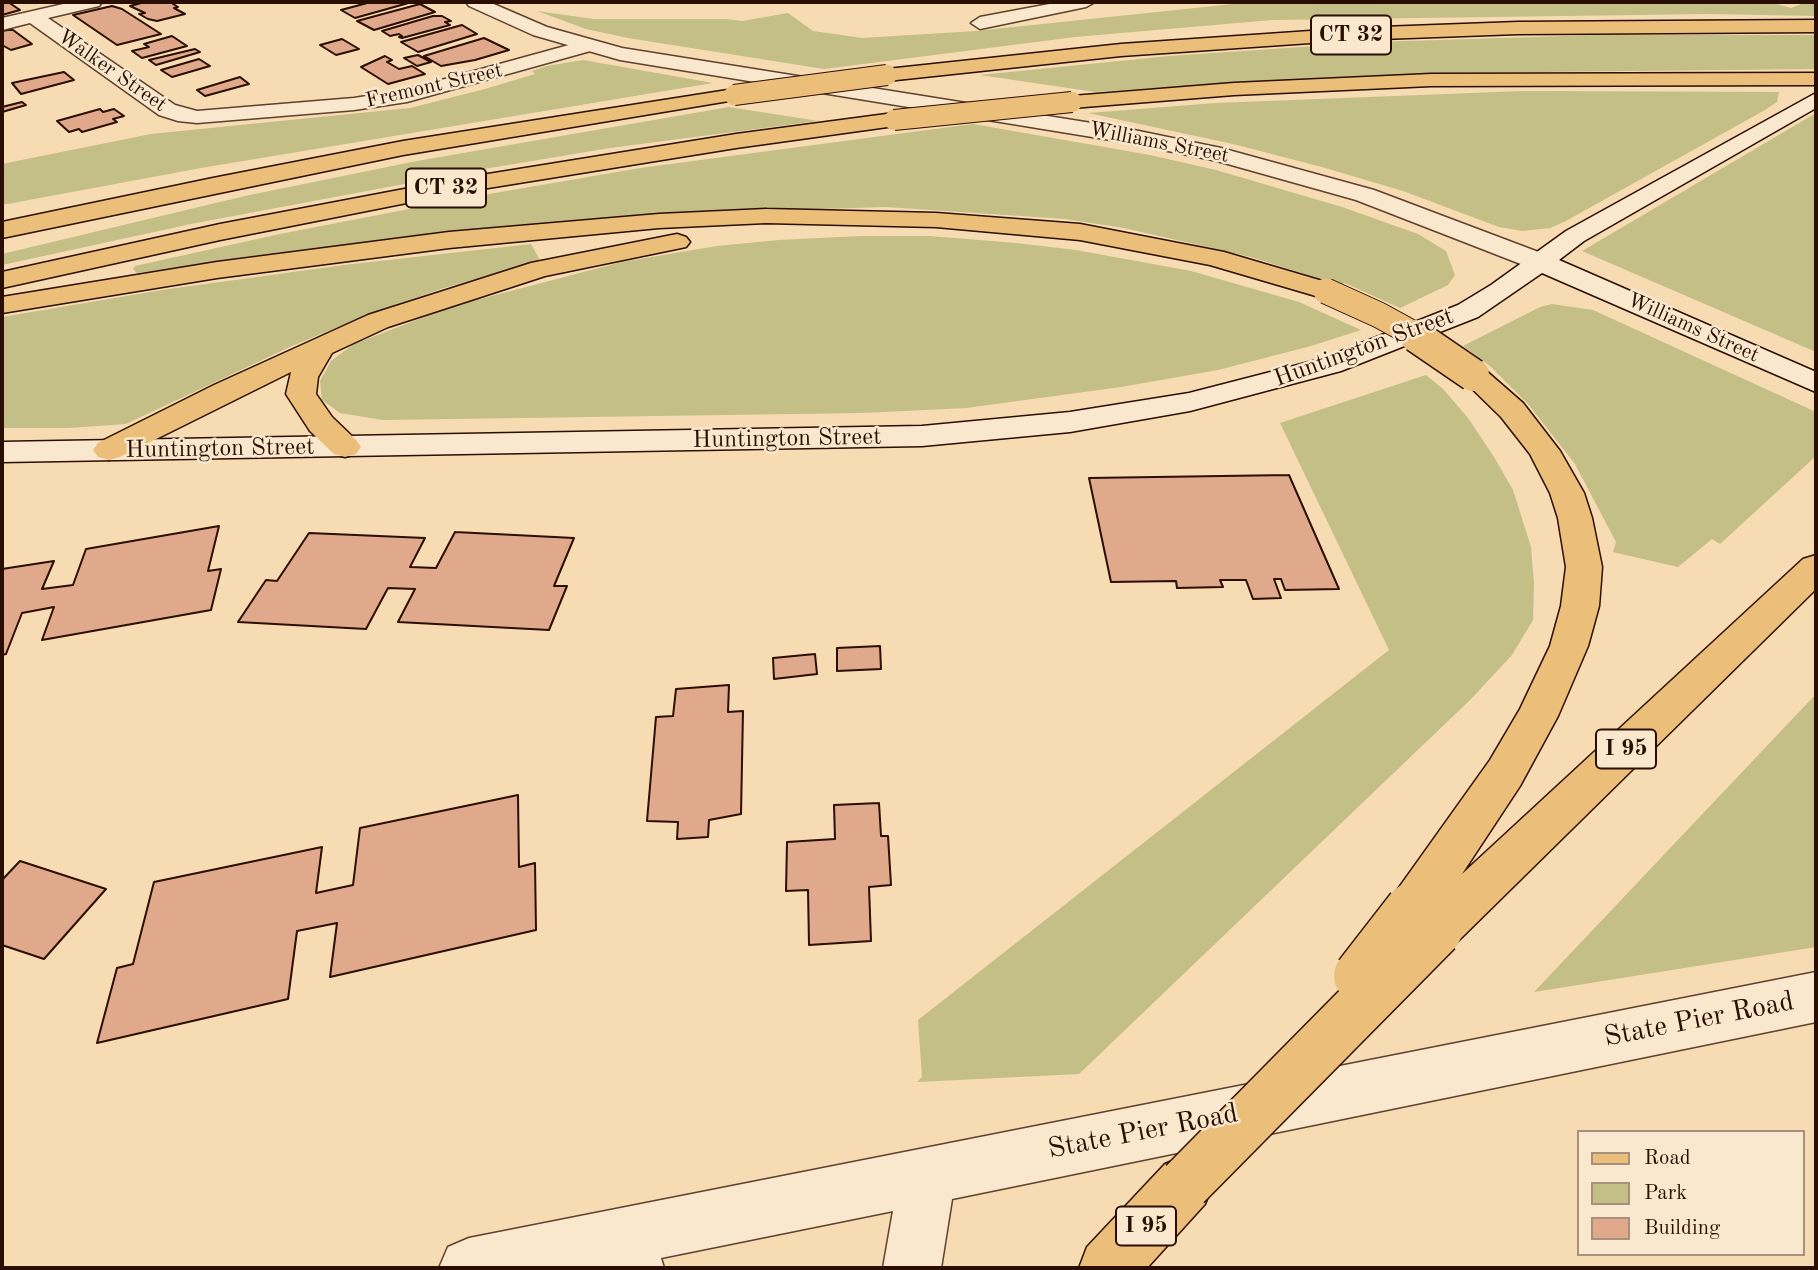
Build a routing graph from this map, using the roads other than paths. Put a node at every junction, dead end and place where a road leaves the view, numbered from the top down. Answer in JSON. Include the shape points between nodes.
{"nodes":[{"id":1,"x":93,"y":2,"type":"edge"},
{"id":2,"x":475,"y":2,"type":"edge"},
{"id":3,"x":1086,"y":2,"type":"edge"},
{"id":4,"x":33,"y":16,"type":"junction"},
{"id":5,"x":980,"y":23,"type":"dead end"},
{"id":6,"x":2,"y":24,"type":"edge"},
{"id":7,"x":1816,"y":26,"type":"edge"},
{"id":8,"x":587,"y":46,"type":"junction"},
{"id":9,"x":1816,"y":79,"type":"edge"},
{"id":10,"x":1816,"y":99,"type":"edge"},
{"id":11,"x":236,"y":114,"type":"joint"},
{"id":12,"x":880,"y":218,"type":"junction"},
{"id":13,"x":2,"y":230,"type":"edge"},
{"id":14,"x":1540,"y":262,"type":"junction"},
{"id":15,"x":2,"y":280,"type":"edge"},
{"id":16,"x":2,"y":304,"type":"edge"},
{"id":17,"x":318,"y":349,"type":"junction"},
{"id":18,"x":1816,"y":383,"type":"edge"},
{"id":19,"x":345,"y":447,"type":"junction"},
{"id":20,"x":109,"y":450,"type":"junction"},
{"id":21,"x":2,"y":452,"type":"edge"},
{"id":22,"x":1816,"y":568,"type":"edge"},
{"id":23,"x":1424,"y":920,"type":"junction"},
{"id":24,"x":1816,"y":997,"type":"edge"},
{"id":25,"x":928,"y":1175,"type":"junction"},
{"id":26,"x":629,"y":1253,"type":"edge"},
{"id":27,"x":469,"y":1268,"type":"edge"},
{"id":28,"x":912,"y":1268,"type":"edge"},
{"id":29,"x":1108,"y":1268,"type":"edge"}],
"edges":[{"from":1,"to":4,"type":"street"},
{"from":2,"to":8,"type":"street","name":"Williams Street"},
{"from":3,"to":5,"type":"street"},
{"from":4,"to":6,"type":"street"},
{"from":4,"to":11,"type":"street","name":"Walker Street","via":[[172,113],[197,117]]},
{"from":7,"to":13,"type":"main road","number":"CT 32","bridge":true,"via":[[1518,28],[1340,35],[1121,50],[887,75],[402,148]]},
{"from":8,"to":11,"type":"street","name":"Fremont Street","via":[[407,96]]},
{"from":8,"to":14,"type":"street","name":"Williams Street","via":[[651,61],[1118,134],[1222,155],[1365,195]]},
{"from":9,"to":15,"type":"main road","number":"CT 32","bridge":true,"via":[[1379,82],[1234,89],[894,120],[444,188]]},
{"from":10,"to":14,"type":"street","name":"Huntington Street","via":[[1575,236]]},
{"from":12,"to":16,"type":"main road","via":[[736,217],[526,232],[243,266]]},
{"from":12,"to":17,"type":"main road","via":[[666,244],[540,270],[437,300]]},
{"from":12,"to":23,"type":"main road","bridge":true,"via":[[1009,225],[1128,240],[1255,268],[1325,291],[1420,338],[1473,375],[1512,411],[1544,450],[1575,518],[1584,567],[1580,606],[1569,646],[1537,716]]},
{"from":14,"to":18,"type":"street","name":"Williams Street"},
{"from":14,"to":19,"type":"street","name":"Huntington Street","via":[[1468,311],[1382,347],[1285,379],[1112,416],[922,436]]},
{"from":17,"to":19,"type":"main road","via":[[303,377],[301,394],[321,424]]},
{"from":17,"to":20,"type":"main road"},
{"from":19,"to":20,"type":"street","name":"Huntington Street"},
{"from":20,"to":21,"type":"street","name":"Huntington Street"},
{"from":22,"to":23,"type":"main road","number":"I 95"},
{"from":23,"to":29,"type":"main road","number":"I 95","bridge":true,"via":[[1356,1008]]},
{"from":24,"to":25,"type":"street","name":"State Pier Road"},
{"from":25,"to":26,"type":"street","name":"State Pier Road"},
{"from":25,"to":28,"type":"street"},
{"from":26,"to":27,"type":"street","name":"State Pier Road"}]}
